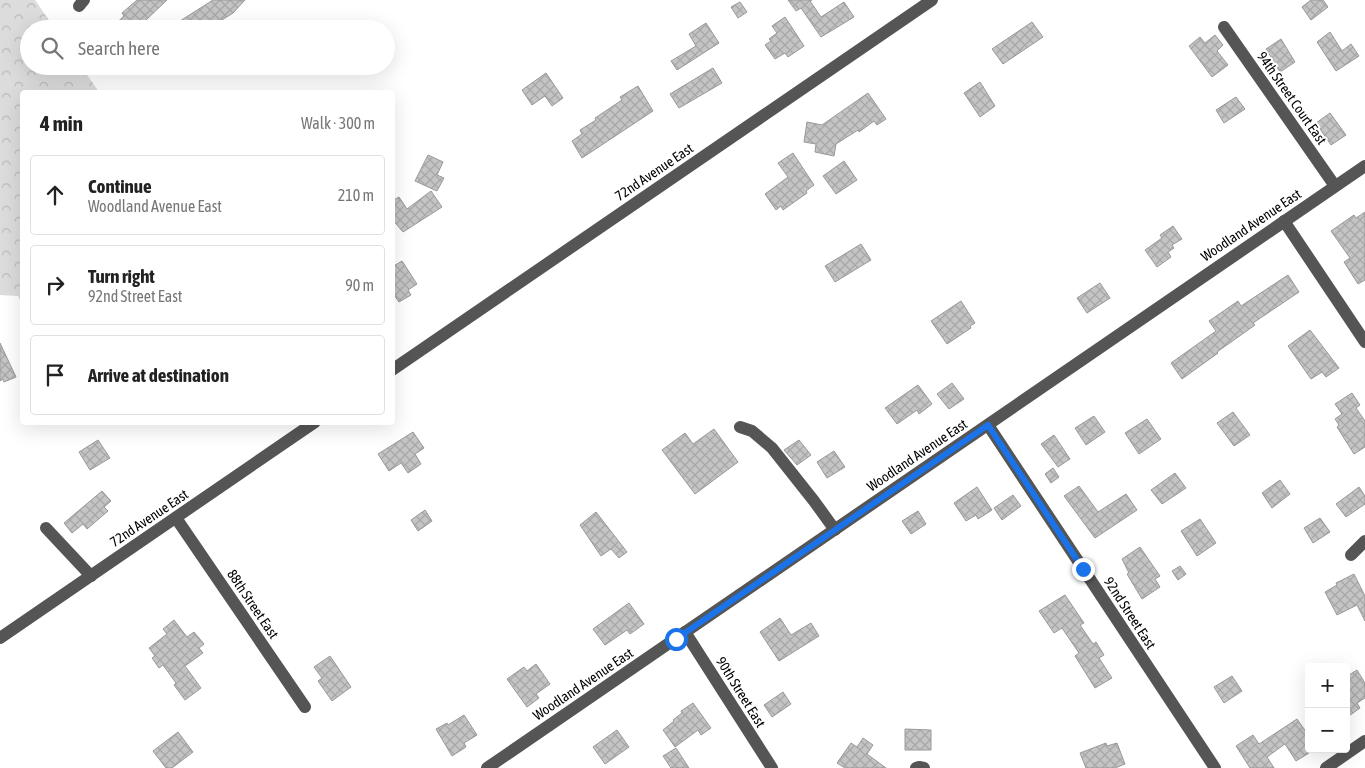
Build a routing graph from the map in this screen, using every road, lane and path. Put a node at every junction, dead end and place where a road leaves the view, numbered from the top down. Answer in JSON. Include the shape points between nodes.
{"nodes":[{"id":1,"x":932,"y":0,"type":"edge"},
{"id":2,"x":1224,"y":27,"type":"dead end"},
{"id":3,"x":1365,"y":166,"type":"edge"},
{"id":4,"x":1336,"y":186,"type":"junction"},
{"id":5,"x":1284,"y":221,"type":"junction"},
{"id":6,"x":1365,"y":342,"type":"edge"},
{"id":7,"x":395,"y":368,"type":"edge"},
{"id":8,"x":311,"y":425,"type":"edge"},
{"id":9,"x":988,"y":425,"type":"junction"},
{"id":10,"x":740,"y":427,"type":"dead end"},
{"id":11,"x":176,"y":518,"type":"junction"},
{"id":12,"x":46,"y":528,"type":"dead end"},
{"id":13,"x":835,"y":530,"type":"junction"},
{"id":14,"x":1365,"y":541,"type":"edge"},
{"id":15,"x":1351,"y":555,"type":"dead end"},
{"id":16,"x":91,"y":576,"type":"junction"},
{"id":17,"x":685,"y":632,"type":"junction"},
{"id":18,"x":0,"y":638,"type":"edge"},
{"id":19,"x":305,"y":707,"type":"dead end"},
{"id":20,"x":1365,"y":741,"type":"edge"},
{"id":21,"x":487,"y":768,"type":"edge"},
{"id":22,"x":772,"y":768,"type":"edge"},
{"id":23,"x":916,"y":768,"type":"edge"},
{"id":24,"x":924,"y":768,"type":"edge"},
{"id":25,"x":1214,"y":768,"type":"edge"},
{"id":26,"x":1326,"y":768,"type":"edge"}],
"edges":[{"from":1,"to":7,"type":"street","name":"72nd Avenue East"},
{"from":2,"to":4,"type":"street","name":"94th Street Court East"},
{"from":3,"to":4,"type":"street","name":"Woodland Avenue East"},
{"from":4,"to":5,"type":"street","name":"Woodland Avenue East"},
{"from":5,"to":6,"type":"street"},
{"from":5,"to":9,"type":"street","name":"Woodland Avenue East"},
{"from":8,"to":11,"type":"street","name":"72nd Avenue East"},
{"from":9,"to":13,"type":"street","name":"Woodland Avenue East"},
{"from":9,"to":25,"type":"street","name":"92nd Street East"},
{"from":10,"to":13,"type":"street","via":[[752,431],[772,448]]},
{"from":11,"to":16,"type":"street","name":"72nd Avenue East"},
{"from":11,"to":19,"type":"street","name":"88th Street East"},
{"from":12,"to":16,"type":"street"},
{"from":13,"to":17,"type":"street","name":"Woodland Avenue East"},
{"from":14,"to":15,"type":"street"},
{"from":16,"to":18,"type":"street","name":"72nd Avenue East"},
{"from":17,"to":21,"type":"street","name":"Woodland Avenue East"},
{"from":17,"to":22,"type":"street","name":"90th Street East"},
{"from":20,"to":26,"type":"street"},
{"from":23,"to":24,"type":"street"}]}
